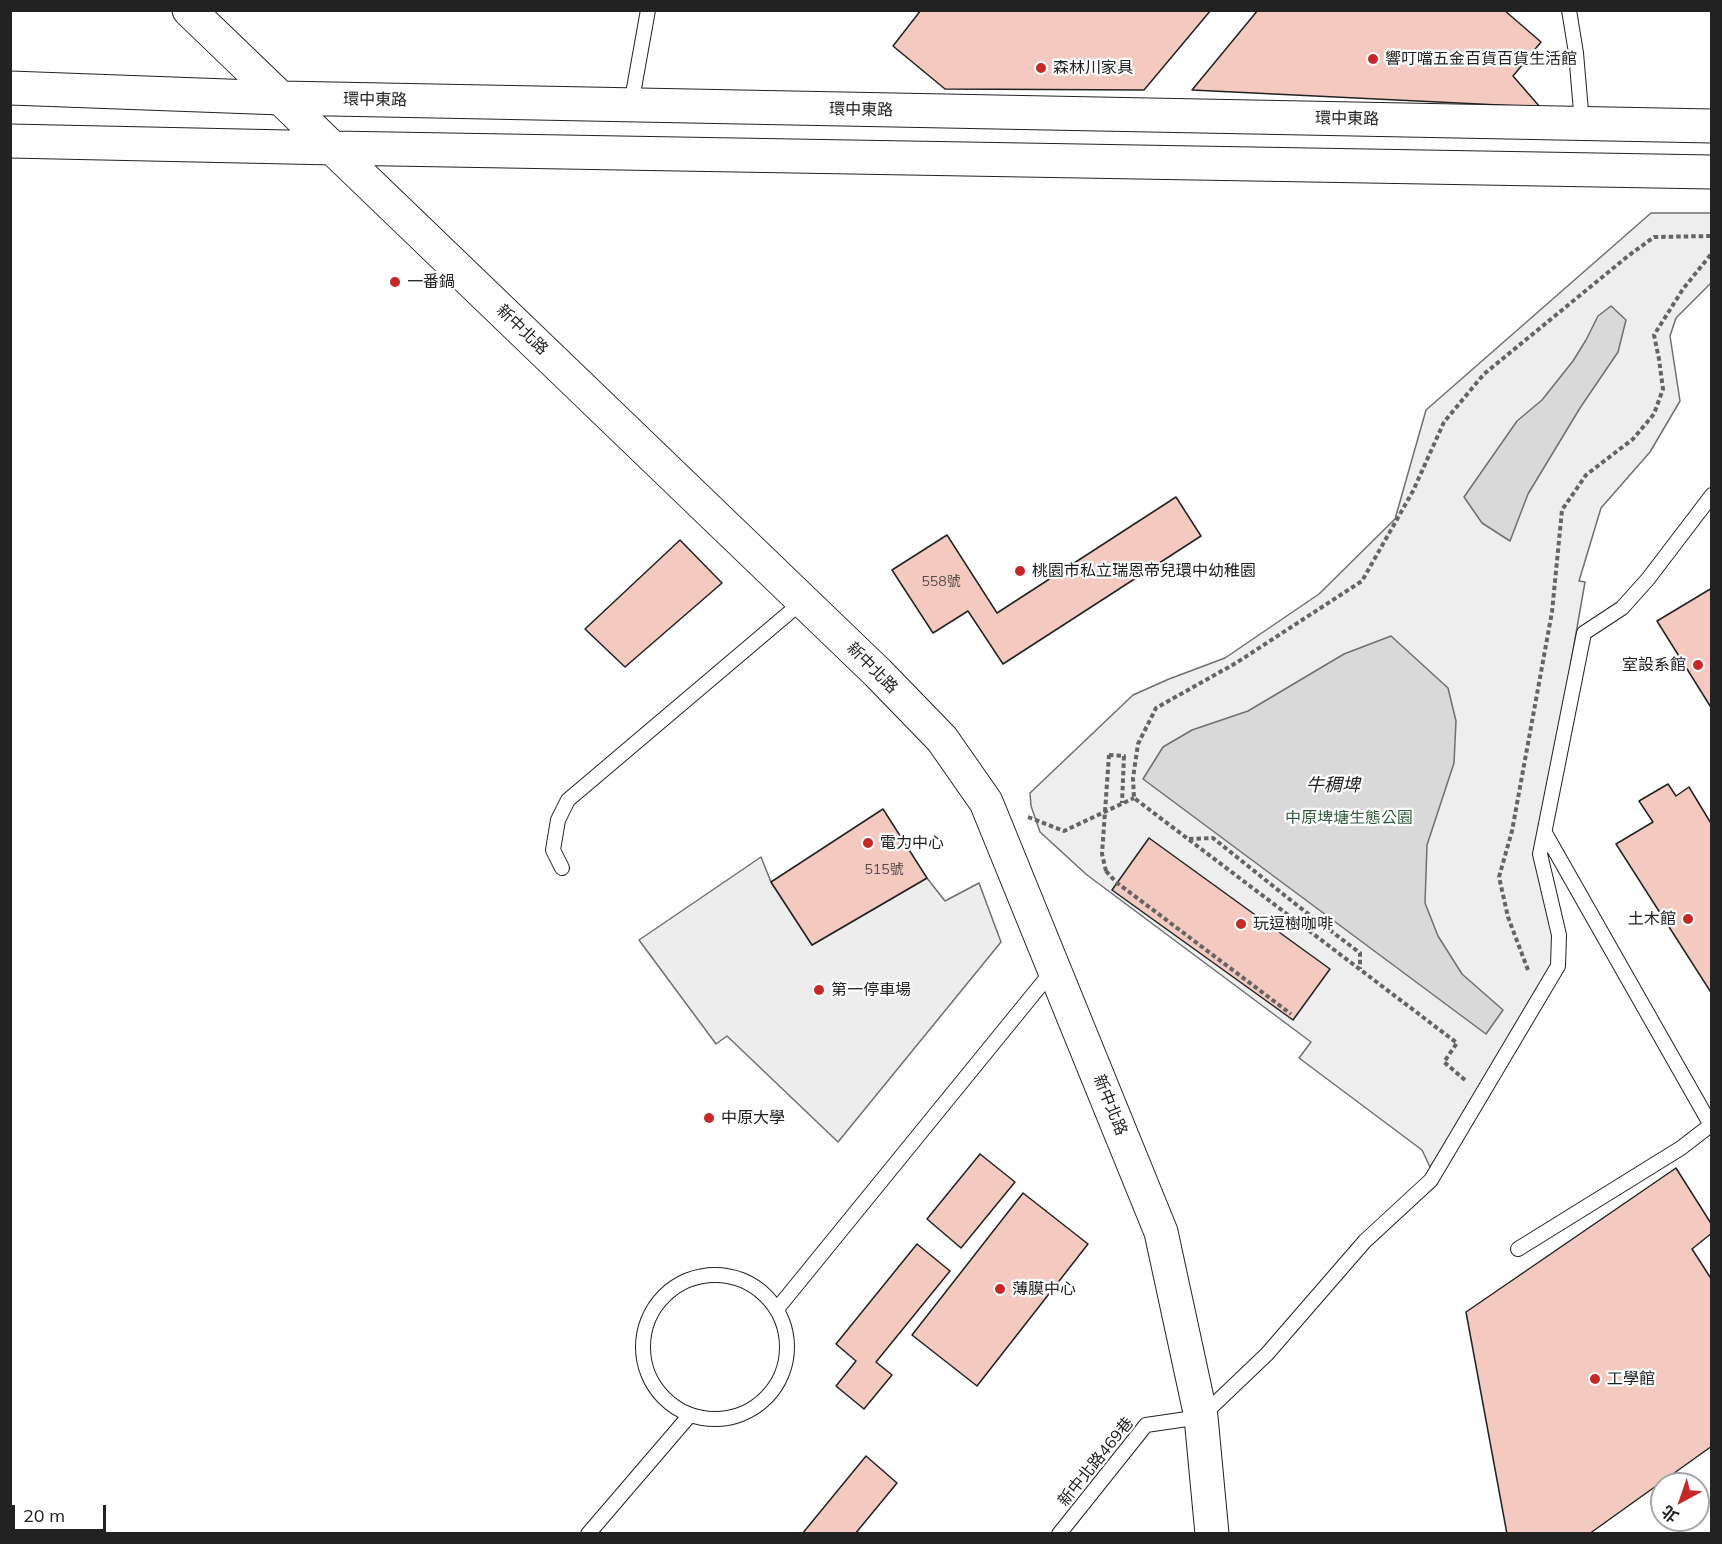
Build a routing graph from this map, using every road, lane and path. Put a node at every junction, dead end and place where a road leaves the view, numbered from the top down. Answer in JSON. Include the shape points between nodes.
{"nodes":[{"id":1,"x":189,"y":10,"type":"edge"},
{"id":2,"x":648,"y":10,"type":"edge"},
{"id":3,"x":1569,"y":10,"type":"edge"},
{"id":4,"x":10,"y":88,"type":"edge"},
{"id":5,"x":281,"y":98,"type":"junction"},
{"id":6,"x":631,"y":105,"type":"junction"},
{"id":7,"x":1582,"y":123,"type":"junction"},
{"id":8,"x":1712,"y":126,"type":"edge"},
{"id":9,"x":10,"y":141,"type":"edge"},
{"id":10,"x":334,"y":148,"type":"junction"},
{"id":11,"x":1712,"y":172,"type":"edge"},
{"id":12,"x":1712,"y":236,"type":"edge"},
{"id":13,"x":1712,"y":253,"type":"edge"},
{"id":14,"x":1712,"y":495,"type":"edge"},
{"id":15,"x":803,"y":601,"type":"junction"},
{"id":16,"x":1134,"y":798,"type":"junction"},
{"id":17,"x":1122,"y":803,"type":"junction"},
{"id":18,"x":1024,"y":816,"type":"dead end"},
{"id":19,"x":1545,"y":834,"type":"junction"},
{"id":20,"x":1189,"y":839,"type":"junction"},
{"id":21,"x":562,"y":868,"type":"dead end"},
{"id":22,"x":1054,"y":968,"type":"junction"},
{"id":23,"x":1360,"y":969,"type":"junction"},
{"id":24,"x":1532,"y":980,"type":"dead end"},
{"id":25,"x":1292,"y":1014,"type":"dead end"},
{"id":26,"x":1467,"y":1081,"type":"dead end"},
{"id":27,"x":1711,"y":1125,"type":"edge"},
{"id":28,"x":1518,"y":1249,"type":"dead end"},
{"id":29,"x":777,"y":1309,"type":"junction"},
{"id":30,"x":690,"y":1414,"type":"junction"},
{"id":31,"x":1201,"y":1417,"type":"junction"},
{"id":32,"x":588,"y":1533,"type":"edge"},
{"id":33,"x":1059,"y":1533,"type":"edge"},
{"id":34,"x":1212,"y":1533,"type":"edge"}],
"edges":[{"from":1,"to":5,"type":"street","name":"新中北路"},
{"from":2,"to":6,"type":"lane"},
{"from":3,"to":7,"type":"lane"},
{"from":4,"to":5,"type":"street","name":"環中東路"},
{"from":5,"to":6,"type":"street","name":"環中東路"},
{"from":5,"to":10,"type":"street","name":"新中北路"},
{"from":6,"to":7,"type":"street","name":"環中東路"},
{"from":7,"to":8,"type":"street","name":"環中東路"},
{"from":9,"to":10,"type":"street"},
{"from":10,"to":11,"type":"street"},
{"from":10,"to":15,"type":"street","name":"新中北路"},
{"from":12,"to":16,"type":"path","via":[[1654,237],[1484,374],[1444,422],[1413,491],[1362,581],[1236,663],[1156,708],[1138,744]]},
{"from":13,"to":24,"type":"path","via":[[1654,335],[1663,388],[1654,414],[1633,439],[1586,476],[1562,510],[1552,612],[1512,831],[1499,877]]},
{"from":14,"to":19,"type":"lane","via":[[1622,608],[1584,633]]},
{"from":15,"to":21,"type":"lane","via":[[568,800],[558,820],[553,850]]},
{"from":15,"to":22,"type":"street","name":"新中北路","via":[[942,738],[986,802]]},
{"from":16,"to":17,"type":"path"},
{"from":16,"to":20,"type":"path"},
{"from":17,"to":18,"type":"path","via":[[1064,831]]},
{"from":17,"to":25,"type":"path","bridge":true,"via":[[1124,756],[1109,755],[1102,854],[1106,872]]},
{"from":19,"to":27,"type":"lane"},
{"from":19,"to":31,"type":"lane","via":[[1540,854],[1559,935],[1558,966],[1489,1083],[1431,1180],[1365,1241],[1267,1354]]},
{"from":20,"to":23,"type":"path"},
{"from":20,"to":23,"type":"path","via":[[1213,838],[1360,953]]},
{"from":22,"to":29,"type":"lane"},
{"from":22,"to":31,"type":"street","name":"新中北路","via":[[1161,1232]]},
{"from":23,"to":26,"type":"path","via":[[1457,1043],[1444,1062]]},
{"from":27,"to":28,"type":"lane"},
{"from":29,"to":30,"type":"lane","via":[[786,1332],[787,1357],[780,1380],[766,1400],[746,1413],[722,1419]]},
{"from":29,"to":30,"type":"lane","via":[[762,1292],[742,1280],[719,1275],[696,1277],[675,1287],[657,1303],[646,1323],[642,1346],[646,1370],[657,1391],[675,1408]]},
{"from":30,"to":32,"type":"lane"},
{"from":31,"to":33,"type":"lane","name":"新中北路469巷","via":[[1146,1425]]},
{"from":31,"to":34,"type":"street","name":"新中北路"}]}
